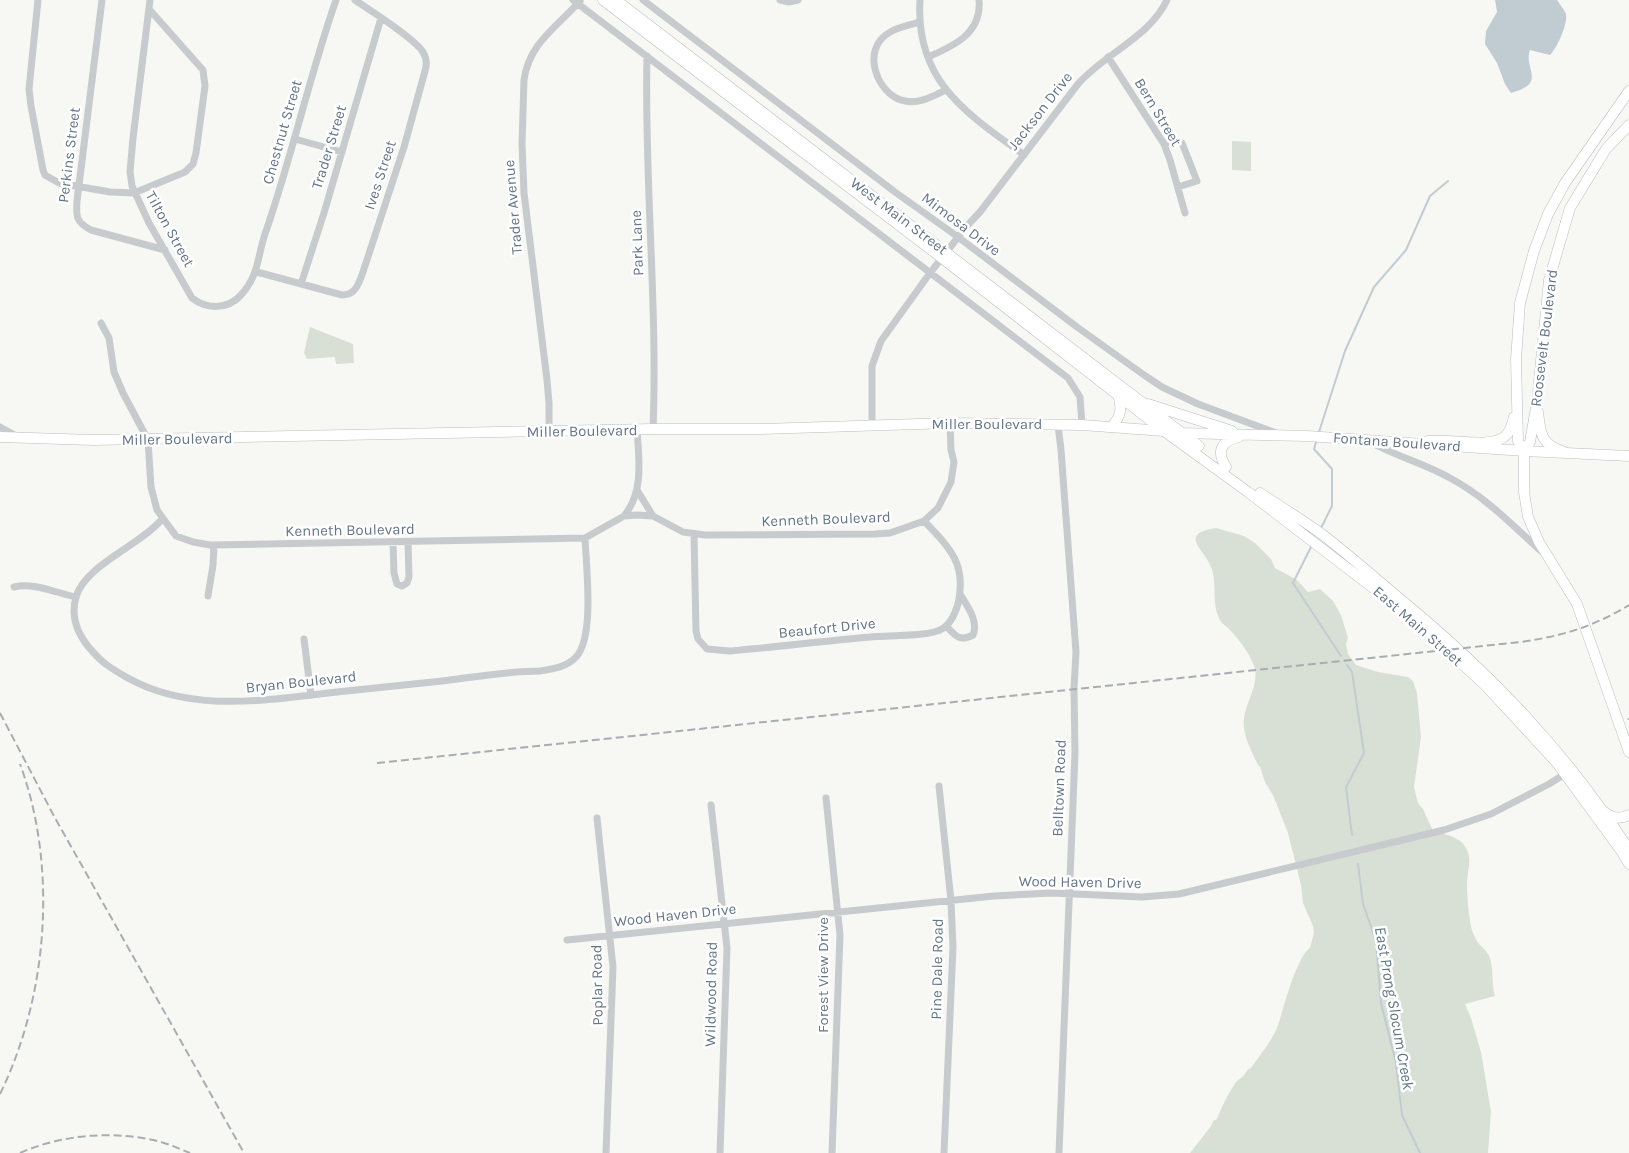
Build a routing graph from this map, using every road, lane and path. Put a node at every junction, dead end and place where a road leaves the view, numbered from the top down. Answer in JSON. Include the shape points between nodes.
{"nodes":[{"id":1,"x":38,"y":0,"type":"edge"},
{"id":2,"x":102,"y":0,"type":"edge"},
{"id":3,"x":150,"y":0,"type":"edge"},
{"id":4,"x":336,"y":0,"type":"edge"},
{"id":5,"x":355,"y":0,"type":"edge"},
{"id":6,"x":603,"y":0,"type":"edge"},
{"id":7,"x":616,"y":0,"type":"edge"},
{"id":8,"x":642,"y":0,"type":"edge"},
{"id":9,"x":780,"y":0,"type":"edge"},
{"id":10,"x":798,"y":0,"type":"edge"},
{"id":11,"x":920,"y":0,"type":"edge"},
{"id":12,"x":979,"y":0,"type":"edge"},
{"id":13,"x":1167,"y":0,"type":"edge"},
{"id":14,"x":577,"y":1,"type":"edge"},
{"id":15,"x":149,"y":9,"type":"junction"},
{"id":16,"x":381,"y":18,"type":"junction"},
{"id":17,"x":920,"y":22,"type":"junction"},
{"id":18,"x":647,"y":56,"type":"junction"},
{"id":19,"x":928,"y":57,"type":"junction"},
{"id":20,"x":1108,"y":57,"type":"junction"},
{"id":21,"x":946,"y":90,"type":"junction"},
{"id":22,"x":1629,"y":91,"type":"edge"},
{"id":23,"x":1629,"y":124,"type":"edge"},
{"id":24,"x":295,"y":139,"type":"junction"},
{"id":25,"x":1164,"y":144,"type":"junction"},
{"id":26,"x":342,"y":152,"type":"junction"},
{"id":27,"x":1024,"y":155,"type":"junction"},
{"id":28,"x":79,"y":186,"type":"junction"},
{"id":29,"x":1178,"y":187,"type":"junction"},
{"id":30,"x":134,"y":193,"type":"junction"},
{"id":31,"x":1185,"y":213,"type":"dead end"},
{"id":32,"x":958,"y":237,"type":"junction"},
{"id":33,"x":165,"y":250,"type":"junction"},
{"id":34,"x":944,"y":255,"type":"junction"},
{"id":35,"x":257,"y":272,"type":"junction"},
{"id":36,"x":930,"y":273,"type":"junction"},
{"id":37,"x":301,"y":284,"type":"junction"},
{"id":38,"x":101,"y":322,"type":"dead end"},
{"id":39,"x":1118,"y":396,"type":"junction"},
{"id":40,"x":1517,"y":398,"type":"junction"},
{"id":41,"x":1143,"y":402,"type":"junction"},
{"id":42,"x":1537,"y":402,"type":"junction"},
{"id":43,"x":1518,"y":413,"type":"junction"},
{"id":44,"x":1535,"y":414,"type":"junction"},
{"id":45,"x":950,"y":423,"type":"junction"},
{"id":46,"x":1058,"y":425,"type":"junction"},
{"id":47,"x":1082,"y":425,"type":"junction"},
{"id":48,"x":872,"y":426,"type":"junction"},
{"id":49,"x":1112,"y":426,"type":"junction"},
{"id":50,"x":0,"y":427,"type":"edge"},
{"id":51,"x":636,"y":430,"type":"junction"},
{"id":52,"x":653,"y":430,"type":"junction"},
{"id":53,"x":1164,"y":431,"type":"junction"},
{"id":54,"x":549,"y":432,"type":"junction"},
{"id":55,"x":1180,"y":433,"type":"junction"},
{"id":56,"x":1245,"y":435,"type":"junction"},
{"id":57,"x":1282,"y":435,"type":"junction"},
{"id":58,"x":0,"y":437,"type":"edge"},
{"id":59,"x":18,"y":437,"type":"junction"},
{"id":60,"x":148,"y":440,"type":"junction"},
{"id":61,"x":1365,"y":440,"type":"junction"},
{"id":62,"x":1414,"y":444,"type":"junction"},
{"id":63,"x":1524,"y":451,"type":"junction"},
{"id":64,"x":1564,"y":453,"type":"junction"},
{"id":65,"x":1629,"y":456,"type":"edge"},
{"id":66,"x":1226,"y":467,"type":"junction"},
{"id":67,"x":637,"y":490,"type":"junction"},
{"id":68,"x":624,"y":516,"type":"junction"},
{"id":69,"x":653,"y":516,"type":"junction"},
{"id":70,"x":162,"y":519,"type":"junction"},
{"id":71,"x":924,"y":521,"type":"junction"},
{"id":72,"x":694,"y":534,"type":"junction"},
{"id":73,"x":585,"y":538,"type":"junction"},
{"id":74,"x":1317,"y":538,"type":"junction"},
{"id":75,"x":393,"y":542,"type":"junction"},
{"id":76,"x":408,"y":542,"type":"junction"},
{"id":77,"x":214,"y":545,"type":"junction"},
{"id":78,"x":1550,"y":560,"type":"junction"},
{"id":79,"x":14,"y":587,"type":"dead end"},
{"id":80,"x":960,"y":594,"type":"junction"},
{"id":81,"x":208,"y":596,"type":"dead end"},
{"id":82,"x":76,"y":597,"type":"junction"},
{"id":83,"x":946,"y":626,"type":"junction"},
{"id":84,"x":304,"y":639,"type":"dead end"},
{"id":85,"x":311,"y":695,"type":"junction"},
{"id":86,"x":1629,"y":752,"type":"edge"},
{"id":87,"x":1568,"y":771,"type":"junction"},
{"id":88,"x":939,"y":786,"type":"dead end"},
{"id":89,"x":826,"y":798,"type":"dead end"},
{"id":90,"x":712,"y":805,"type":"dead end"},
{"id":91,"x":1603,"y":811,"type":"junction"},
{"id":92,"x":1629,"y":816,"type":"edge"},
{"id":93,"x":597,"y":818,"type":"dead end"},
{"id":94,"x":1628,"y":851,"type":"edge"},
{"id":95,"x":1070,"y":894,"type":"junction"},
{"id":96,"x":951,"y":901,"type":"junction"},
{"id":97,"x":837,"y":912,"type":"junction"},
{"id":98,"x":725,"y":924,"type":"junction"},
{"id":99,"x":610,"y":936,"type":"junction"},
{"id":100,"x":567,"y":940,"type":"dead end"},
{"id":101,"x":606,"y":1153,"type":"edge"},
{"id":102,"x":720,"y":1153,"type":"edge"},
{"id":103,"x":832,"y":1153,"type":"edge"},
{"id":104,"x":944,"y":1153,"type":"edge"},
{"id":105,"x":1059,"y":1153,"type":"edge"}],
"edges":[{"from":1,"to":28,"type":"street","via":[[29,89],[42,170],[58,183]]},
{"from":2,"to":28,"type":"street","name":"Perkins Street"},
{"from":3,"to":15,"type":"street","name":"Tilton Street"},
{"from":4,"to":24,"type":"street","name":"Chestnut Street"},
{"from":5,"to":16,"type":"street","name":"Ives Street"},
{"from":6,"to":34,"type":"main road","name":"West Main Street"},
{"from":7,"to":34,"type":"main road","name":"West Main Street"},
{"from":8,"to":32,"type":"street","name":"Mimosa Drive"},
{"from":9,"to":10,"type":"street"},
{"from":11,"to":17,"type":"street"},
{"from":12,"to":19,"type":"street","via":[[976,23],[968,34],[949,48]]},
{"from":13,"to":20,"type":"street","name":"Jackson Drive","via":[[1156,19]]},
{"from":14,"to":18,"type":"street"},
{"from":14,"to":54,"type":"street","name":"Trader Avenue","via":[[533,52],[524,80],[524,193],[547,380]]},
{"from":15,"to":30,"type":"street","name":"Tilton Street","via":[[130,172]]},
{"from":15,"to":30,"type":"street","via":[[205,74],[193,164],[185,172]]},
{"from":16,"to":26,"type":"street","name":"Trader Street"},
{"from":16,"to":37,"type":"street","name":"Ives Street","via":[[416,44],[426,59],[404,147],[356,288],[342,295]]},
{"from":17,"to":19,"type":"street"},
{"from":17,"to":21,"type":"street","via":[[896,28],[878,43],[874,56],[878,79],[894,98],[906,102],[921,101]]},
{"from":18,"to":36,"type":"street"},
{"from":18,"to":52,"type":"street","name":"Park Lane"},
{"from":19,"to":21,"type":"street"},
{"from":20,"to":25,"type":"street","name":"Bern Street"},
{"from":20,"to":27,"type":"street","name":"Jackson Drive","via":[[1078,84]]},
{"from":21,"to":27,"type":"street","via":[[971,116]]},
{"from":22,"to":40,"type":"main road","name":"Roosevelt Boulevard","via":[[1565,183],[1548,214],[1534,252],[1520,303]]},
{"from":23,"to":42,"type":"main road","name":"Roosevelt Boulevard","via":[[1606,149],[1570,208],[1549,280]]},
{"from":24,"to":26,"type":"street"},
{"from":24,"to":35,"type":"street","name":"Chestnut Street","via":[[262,242]]},
{"from":25,"to":29,"type":"street","name":"Bern Street"},
{"from":25,"to":29,"type":"street","via":[[1175,139],[1182,143],[1197,181]]},
{"from":26,"to":37,"type":"street","name":"Trader Street"},
{"from":27,"to":32,"type":"street","name":"Jackson Drive"},
{"from":28,"to":30,"type":"street"},
{"from":28,"to":33,"type":"street","name":"Perkins Street","via":[[76,213],[82,226]]},
{"from":29,"to":31,"type":"street","name":"Bern Street"},
{"from":30,"to":33,"type":"street","name":"Tilton Street"},
{"from":32,"to":34,"type":"street","name":"Jackson Drive"},
{"from":32,"to":57,"type":"street","name":"Mimosa Drive","via":[[1162,387]]},
{"from":33,"to":35,"type":"street","name":"Tilton Street","via":[[192,298],[201,304],[230,304],[241,295]]},
{"from":34,"to":36,"type":"street","name":"Jackson Drive"},
{"from":34,"to":39,"type":"main road","name":"West Main Street"},
{"from":34,"to":41,"type":"main road","name":"West Main Street"},
{"from":35,"to":37,"type":"street","name":"Ives Street"},
{"from":36,"to":47,"type":"street","via":[[1068,378],[1080,397]]},
{"from":36,"to":48,"type":"street","name":"Jackson Drive","via":[[877,349],[871,381]]},
{"from":38,"to":60,"type":"street","via":[[109,338],[114,372],[122,393]]},
{"from":39,"to":49,"type":"main road","via":[[1120,413]]},
{"from":39,"to":53,"type":"main road","name":"West Main Street"},
{"from":40,"to":43,"type":"main road","name":"Roosevelt Boulevard"},
{"from":40,"to":62,"type":"main road","via":[[1512,427],[1503,438],[1486,442],[1433,440]]},
{"from":41,"to":55,"type":"main road","name":"West Main Street"},
{"from":41,"to":56,"type":"main road"},
{"from":42,"to":44,"type":"main road","name":"Roosevelt Boulevard"},
{"from":42,"to":64,"type":"main road","via":[[1541,437],[1550,447]]},
{"from":43,"to":44,"type":"main road"},
{"from":43,"to":63,"type":"main road","name":"Roosevelt Boulevard","via":[[1518,441]]},
{"from":44,"to":63,"type":"main road","name":"Roosevelt Boulevard","via":[[1530,442]]},
{"from":45,"to":46,"type":"main road","name":"Miller Boulevard"},
{"from":45,"to":48,"type":"main road","name":"Miller Boulevard"},
{"from":45,"to":71,"type":"street","name":"Kenneth Boulevard","via":[[954,462],[951,482],[938,508]]},
{"from":46,"to":47,"type":"main road","name":"Miller Boulevard"},
{"from":46,"to":95,"type":"street","name":"Belltown Road","via":[[1076,652]]},
{"from":47,"to":49,"type":"main road","name":"Miller Boulevard"},
{"from":48,"to":52,"type":"main road","name":"Miller Boulevard"},
{"from":49,"to":53,"type":"main road","name":"Miller Boulevard"},
{"from":50,"to":59,"type":"street"},
{"from":51,"to":52,"type":"main road","name":"Miller Boulevard"},
{"from":51,"to":54,"type":"main road","name":"Miller Boulevard"},
{"from":51,"to":67,"type":"street","via":[[640,474]]},
{"from":53,"to":55,"type":"main road","name":"Fontana Boulevard"},
{"from":53,"to":74,"type":"main road","name":"East Main Street"},
{"from":54,"to":60,"type":"main road","name":"Miller Boulevard"},
{"from":55,"to":56,"type":"main road","name":"Fontana Boulevard"},
{"from":55,"to":66,"type":"main road","name":"East Main Street"},
{"from":56,"to":57,"type":"main road","name":"Fontana Boulevard"},
{"from":56,"to":66,"type":"main road","via":[[1229,440],[1222,447],[1220,454]]},
{"from":57,"to":61,"type":"main road","name":"Fontana Boulevard"},
{"from":58,"to":59,"type":"main road","name":"Miller Boulevard"},
{"from":59,"to":60,"type":"main road","name":"Miller Boulevard"},
{"from":60,"to":70,"type":"street","name":"Kenneth Boulevard","via":[[152,495]]},
{"from":61,"to":62,"type":"main road","name":"Fontana Boulevard"},
{"from":61,"to":78,"type":"street","via":[[1468,488],[1498,511]]},
{"from":62,"to":63,"type":"main road","name":"Fontana Boulevard"},
{"from":63,"to":64,"type":"main road","name":"Fontana Boulevard"},
{"from":63,"to":78,"type":"main road","name":"Roosevelt Boulevard","via":[[1528,517]]},
{"from":64,"to":65,"type":"main road","name":"Fontana Boulevard"},
{"from":66,"to":74,"type":"main road","name":"East Main Street"},
{"from":67,"to":68,"type":"street","via":[[631,508]]},
{"from":67,"to":69,"type":"street"},
{"from":68,"to":69,"type":"street","name":"Kenneth Boulevard"},
{"from":68,"to":73,"type":"street","name":"Kenneth Boulevard"},
{"from":69,"to":72,"type":"street","name":"Kenneth Boulevard","via":[[682,532]]},
{"from":70,"to":77,"type":"street","name":"Kenneth Boulevard","via":[[176,536]]},
{"from":70,"to":82,"type":"street","via":[[93,573]]},
{"from":71,"to":72,"type":"street","name":"Kenneth Boulevard","via":[[876,534]]},
{"from":71,"to":80,"type":"street","via":[[945,543],[956,562],[961,577]]},
{"from":72,"to":83,"type":"street","name":"Beaufort Drive","via":[[696,631],[707,649],[730,651],[934,632]]},
{"from":73,"to":76,"type":"street","name":"Kenneth Boulevard"},
{"from":73,"to":85,"type":"street","name":"Bryan Boulevard","via":[[586,632],[581,650],[568,663],[540,671]]},
{"from":74,"to":87,"type":"main road","name":"East Main Street","via":[[1485,685]]},
{"from":75,"to":76,"type":"street","name":"Kenneth Boulevard"},
{"from":75,"to":76,"type":"street","via":[[394,578],[402,586],[409,577]]},
{"from":75,"to":77,"type":"street","name":"Kenneth Boulevard"},
{"from":77,"to":81,"type":"street"},
{"from":78,"to":86,"type":"main road","name":"Roosevelt Boulevard","via":[[1578,604]]},
{"from":79,"to":82,"type":"street","via":[[32,586]]},
{"from":80,"to":83,"type":"street","via":[[955,613]]},
{"from":80,"to":83,"type":"street","via":[[975,622],[974,635],[960,638]]},
{"from":82,"to":85,"type":"street","name":"Bryan Boulevard","via":[[75,621],[89,648],[109,666],[143,685],[170,695],[207,701],[249,702]]},
{"from":84,"to":85,"type":"street"},
{"from":87,"to":91,"type":"main road","name":"East Main Street"},
{"from":87,"to":94,"type":"main road","name":"East Main Street"},
{"from":87,"to":95,"type":"street","name":"Wood Haven Drive","via":[[1491,814],[1431,834],[1179,894],[1142,897]]},
{"from":88,"to":96,"type":"street","name":"Pine Dale Road"},
{"from":89,"to":97,"type":"street","name":"Forest View Drive"},
{"from":90,"to":98,"type":"street","name":"Wildwood Road"},
{"from":91,"to":92,"type":"main road","via":[[1616,818]]},
{"from":91,"to":94,"type":"main road","name":"East Main Street"},
{"from":93,"to":99,"type":"street","name":"Poplar Road"},
{"from":95,"to":96,"type":"street","name":"Wood Haven Drive","via":[[1007,895]]},
{"from":95,"to":105,"type":"street","name":"Belltown Road"},
{"from":96,"to":97,"type":"street","name":"Wood Haven Drive"},
{"from":96,"to":104,"type":"street","name":"Pine Dale Road","via":[[953,947]]},
{"from":97,"to":98,"type":"street","name":"Wood Haven Drive"},
{"from":97,"to":103,"type":"street","name":"Forest View Drive","via":[[839,952]]},
{"from":98,"to":99,"type":"street","name":"Wood Haven Drive"},
{"from":98,"to":102,"type":"street","name":"Wildwood Road","via":[[727,966]]},
{"from":99,"to":100,"type":"street","name":"Wood Haven Drive"},
{"from":99,"to":101,"type":"street","name":"Poplar Road","via":[[613,987]]}]}
